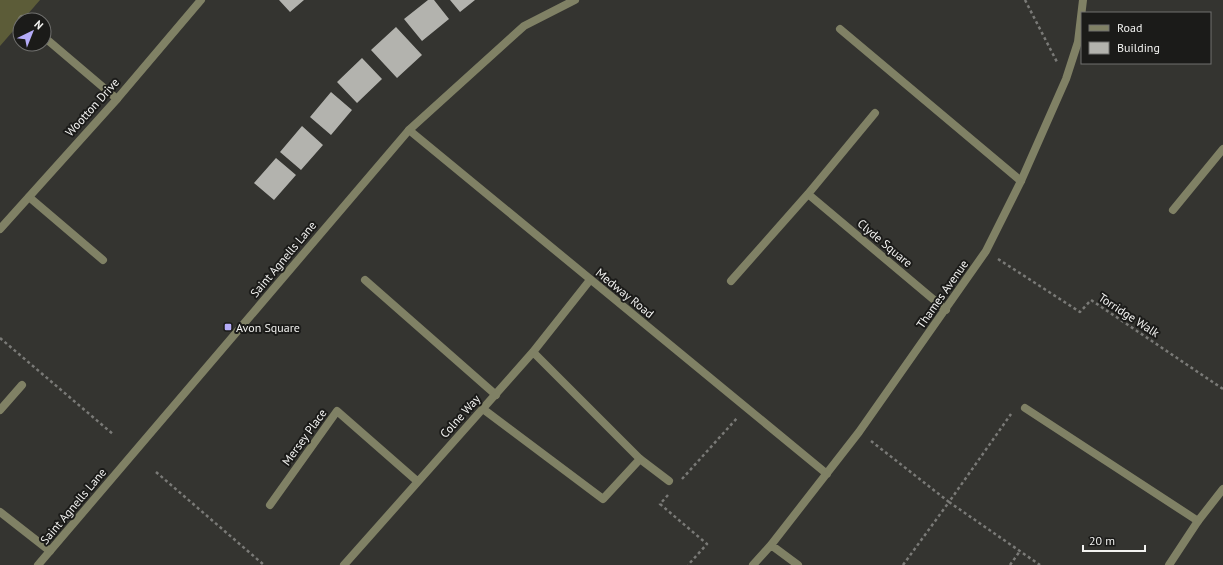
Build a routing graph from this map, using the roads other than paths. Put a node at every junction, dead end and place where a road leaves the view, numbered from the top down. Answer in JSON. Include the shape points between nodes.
{"nodes":[{"id":1,"x":201,"y":0,"type":"edge"},
{"id":2,"x":575,"y":0,"type":"edge"},
{"id":3,"x":1083,"y":0,"type":"edge"},
{"id":4,"x":1082,"y":12,"type":"edge"},
{"id":5,"x":1081,"y":17,"type":"edge"},
{"id":6,"x":840,"y":29,"type":"dead end"},
{"id":7,"x":52,"y":45,"type":"edge"},
{"id":8,"x":117,"y":99,"type":"junction"},
{"id":9,"x":875,"y":113,"type":"dead end"},
{"id":10,"x":409,"y":130,"type":"junction"},
{"id":11,"x":1223,"y":149,"type":"edge"},
{"id":12,"x":1021,"y":181,"type":"junction"},
{"id":13,"x":808,"y":194,"type":"junction"},
{"id":14,"x":29,"y":197,"type":"junction"},
{"id":15,"x":1173,"y":210,"type":"dead end"},
{"id":16,"x":0,"y":229,"type":"edge"},
{"id":17,"x":103,"y":260,"type":"dead end"},
{"id":18,"x":365,"y":280,"type":"dead end"},
{"id":19,"x":590,"y":280,"type":"junction"},
{"id":20,"x":731,"y":281,"type":"dead end"},
{"id":21,"x":946,"y":310,"type":"junction"},
{"id":22,"x":533,"y":352,"type":"junction"},
{"id":23,"x":22,"y":385,"type":"dead end"},
{"id":24,"x":496,"y":395,"type":"junction"},
{"id":25,"x":1025,"y":408,"type":"dead end"},
{"id":26,"x":483,"y":409,"type":"junction"},
{"id":27,"x":0,"y":410,"type":"edge"},
{"id":28,"x":640,"y":459,"type":"junction"},
{"id":29,"x":826,"y":474,"type":"junction"},
{"id":30,"x":417,"y":481,"type":"junction"},
{"id":31,"x":669,"y":481,"type":"dead end"},
{"id":32,"x":1223,"y":489,"type":"edge"},
{"id":33,"x":270,"y":505,"type":"dead end"},
{"id":34,"x":0,"y":512,"type":"edge"},
{"id":35,"x":1198,"y":521,"type":"junction"},
{"id":36,"x":771,"y":545,"type":"junction"},
{"id":37,"x":50,"y":551,"type":"junction"},
{"id":38,"x":38,"y":565,"type":"edge"},
{"id":39,"x":344,"y":565,"type":"edge"},
{"id":40,"x":753,"y":565,"type":"edge"},
{"id":41,"x":798,"y":565,"type":"edge"},
{"id":42,"x":1169,"y":565,"type":"edge"}],
"edges":[{"from":1,"to":8,"type":"street","name":"Wootton Drive"},
{"from":2,"to":10,"type":"street","name":"Saint Agnells Lane","via":[[524,26]]},
{"from":3,"to":4,"type":"street","name":"Thames Avenue"},
{"from":5,"to":12,"type":"street","name":"Thames Avenue","via":[[1078,42],[1066,79]]},
{"from":6,"to":12,"type":"street"},
{"from":7,"to":8,"type":"street"},
{"from":8,"to":14,"type":"street","name":"Wootton Drive"},
{"from":9,"to":13,"type":"street"},
{"from":10,"to":19,"type":"street","name":"Medway Road"},
{"from":10,"to":37,"type":"street","name":"Saint Agnells Lane"},
{"from":11,"to":15,"type":"street"},
{"from":12,"to":21,"type":"street","name":"Thames Avenue","via":[[986,251]]},
{"from":13,"to":20,"type":"street"},
{"from":13,"to":21,"type":"street","name":"Clyde Square"},
{"from":14,"to":16,"type":"street","name":"Wootton Drive"},
{"from":14,"to":17,"type":"street"},
{"from":18,"to":24,"type":"street"},
{"from":19,"to":22,"type":"street","name":"Colne Way"},
{"from":19,"to":29,"type":"street","name":"Medway Road"},
{"from":21,"to":29,"type":"street","name":"Thames Avenue"},
{"from":22,"to":24,"type":"street","name":"Colne Way"},
{"from":22,"to":28,"type":"street"},
{"from":23,"to":27,"type":"street"},
{"from":24,"to":26,"type":"street","name":"Colne Way"},
{"from":25,"to":35,"type":"street"},
{"from":26,"to":28,"type":"street","via":[[603,499]]},
{"from":26,"to":30,"type":"street","name":"Colne Way"},
{"from":28,"to":31,"type":"street"},
{"from":29,"to":36,"type":"street","name":"Thames Avenue"},
{"from":30,"to":33,"type":"street","name":"Mersey Place","via":[[337,411]]},
{"from":30,"to":39,"type":"street","name":"Colne Way"},
{"from":32,"to":35,"type":"street"},
{"from":34,"to":37,"type":"street"},
{"from":35,"to":42,"type":"street"},
{"from":36,"to":40,"type":"street","name":"Thames Avenue"},
{"from":36,"to":41,"type":"street"},
{"from":37,"to":38,"type":"street","name":"Saint Agnells Lane"}]}
